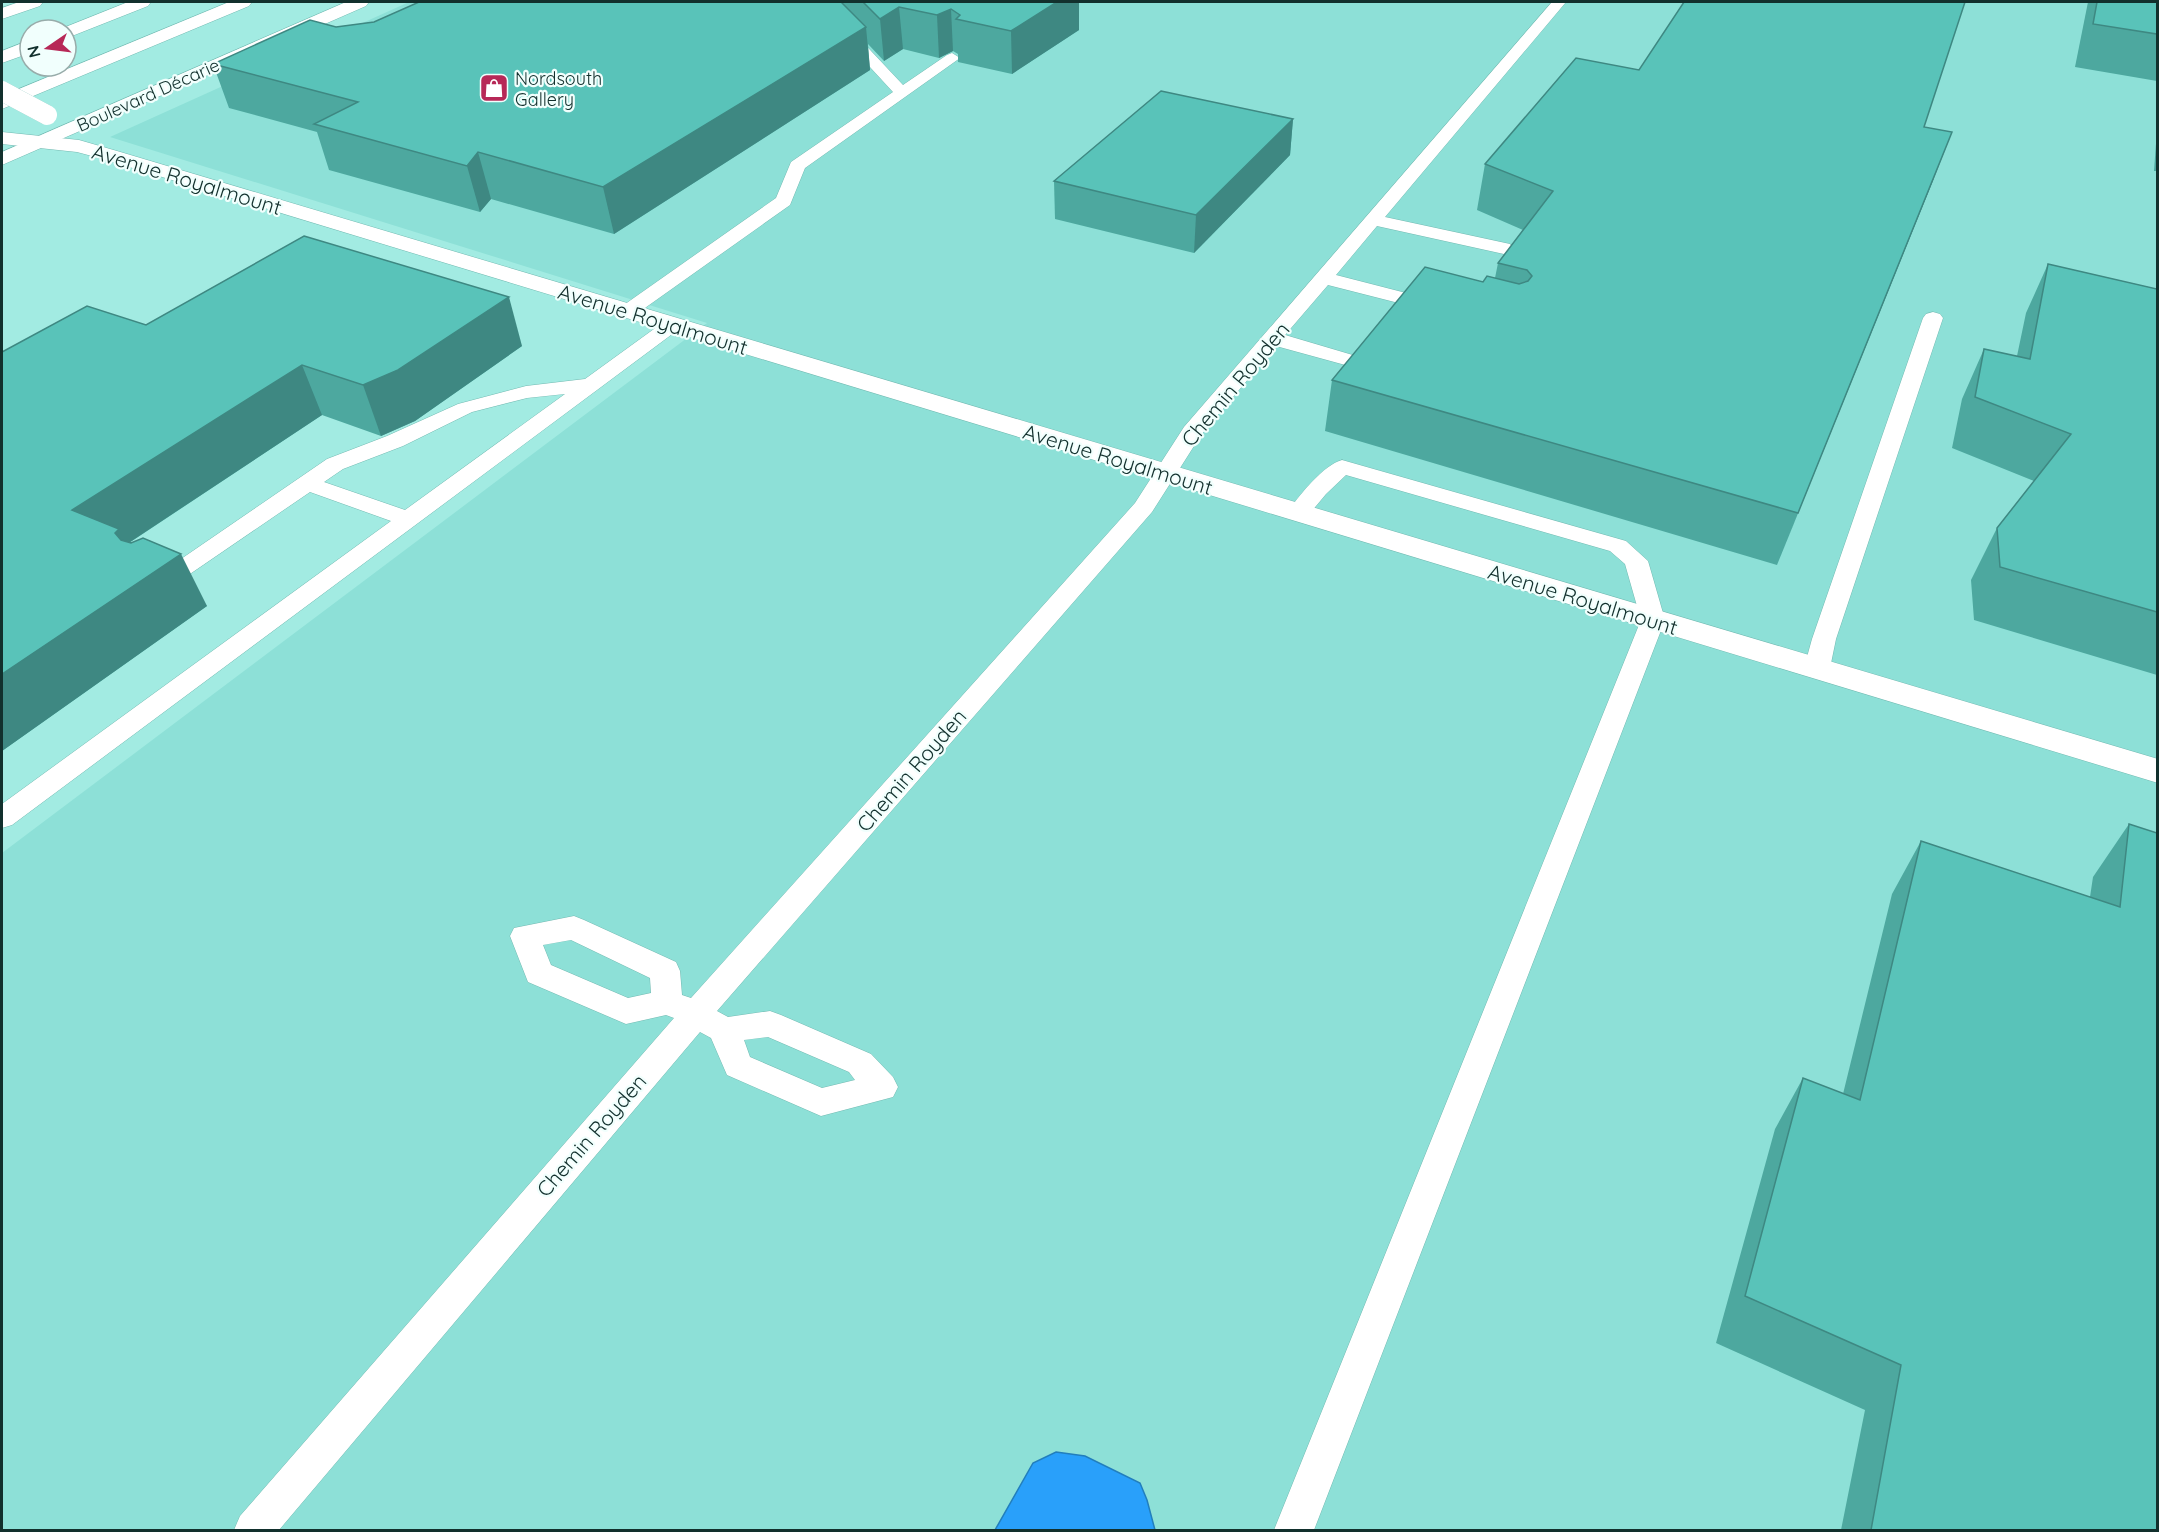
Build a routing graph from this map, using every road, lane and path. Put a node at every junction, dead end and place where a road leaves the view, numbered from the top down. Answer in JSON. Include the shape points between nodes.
{"nodes":[{"id":1,"x":34,"y":2,"type":"edge"},
{"id":2,"x":142,"y":2,"type":"edge"},
{"id":3,"x":243,"y":2,"type":"edge"},
{"id":4,"x":360,"y":2,"type":"edge"},
{"id":5,"x":1559,"y":2,"type":"edge"},
{"id":6,"x":2,"y":14,"type":"edge"},
{"id":7,"x":78,"y":27,"type":"edge"},
{"id":8,"x":824,"y":32,"type":"edge"},
{"id":9,"x":18,"y":51,"type":"edge"},
{"id":10,"x":2,"y":58,"type":"edge"},
{"id":11,"x":952,"y":58,"type":"edge"},
{"id":12,"x":2,"y":91,"type":"edge"},
{"id":13,"x":901,"y":92,"type":"junction"},
{"id":14,"x":2,"y":103,"type":"edge"},
{"id":15,"x":66,"y":133,"type":"junction"},
{"id":16,"x":8,"y":138,"type":"edge"},
{"id":17,"x":42,"y":142,"type":"junction"},
{"id":18,"x":2,"y":159,"type":"edge"},
{"id":19,"x":1374,"y":220,"type":"junction"},
{"id":20,"x":1504,"y":248,"type":"dead end"},
{"id":21,"x":1325,"y":278,"type":"junction"},
{"id":22,"x":1451,"y":310,"type":"edge"},
{"id":23,"x":628,"y":311,"type":"junction"},
{"id":24,"x":1933,"y":318,"type":"dead end"},
{"id":25,"x":672,"y":325,"type":"junction"},
{"id":26,"x":1272,"y":338,"type":"junction"},
{"id":27,"x":1348,"y":360,"type":"edge"},
{"id":28,"x":589,"y":385,"type":"junction"},
{"id":29,"x":1165,"y":473,"type":"junction"},
{"id":30,"x":307,"y":483,"type":"junction"},
{"id":31,"x":1298,"y":513,"type":"junction"},
{"id":32,"x":410,"y":520,"type":"junction"},
{"id":33,"x":158,"y":586,"type":"edge"},
{"id":34,"x":1653,"y":620,"type":"junction"},
{"id":35,"x":1817,"y":668,"type":"junction"},
{"id":36,"x":2157,"y":771,"type":"edge"},
{"id":37,"x":2,"y":818,"type":"edge"},
{"id":38,"x":667,"y":1002,"type":"junction"},
{"id":39,"x":696,"y":1014,"type":"junction"},
{"id":40,"x":724,"y":1030,"type":"junction"},
{"id":41,"x":254,"y":1530,"type":"edge"},
{"id":42,"x":1294,"y":1530,"type":"edge"}],
"edges":[{"from":1,"to":6,"type":"main road"},
{"from":2,"to":7,"type":"main road"},
{"from":3,"to":14,"type":"main road"},
{"from":4,"to":15,"type":"main road","name":"Boulevard Décarie"},
{"from":5,"to":19,"type":"lane","name":"Chemin Royden"},
{"from":8,"to":13,"type":"lane","via":[[851,38]]},
{"from":9,"to":10,"type":"main road"},
{"from":11,"to":13,"type":"lane"},
{"from":12,"to":15,"type":"main road","bridge":true},
{"from":13,"to":23,"type":"lane","via":[[797,166],[784,201]]},
{"from":15,"to":17,"type":"main road"},
{"from":15,"to":23,"type":"main road","name":"Avenue Royalmount"},
{"from":16,"to":17,"type":"main road"},
{"from":17,"to":18,"type":"main road"},
{"from":19,"to":20,"type":"lane"},
{"from":19,"to":21,"type":"lane","name":"Chemin Royden"},
{"from":21,"to":22,"type":"lane"},
{"from":21,"to":26,"type":"lane","name":"Chemin Royden"},
{"from":23,"to":25,"type":"main road","name":"Avenue Royalmount"},
{"from":24,"to":35,"type":"lane"},
{"from":25,"to":28,"type":"lane"},
{"from":25,"to":29,"type":"main road","name":"Avenue Royalmount"},
{"from":26,"to":27,"type":"lane"},
{"from":26,"to":29,"type":"lane","name":"Chemin Royden","via":[[1191,432]]},
{"from":28,"to":30,"type":"lane","via":[[526,392],[465,408],[335,464]]},
{"from":28,"to":32,"type":"lane"},
{"from":29,"to":31,"type":"main road","name":"Avenue Royalmount"},
{"from":29,"to":39,"type":"lane","name":"Chemin Royden","via":[[1144,507]]},
{"from":30,"to":32,"type":"lane"},
{"from":30,"to":33,"type":"lane"},
{"from":31,"to":34,"type":"main road","name":"Avenue Royalmount"},
{"from":31,"to":34,"type":"lane","via":[[1342,467],[1618,546],[1636,561]]},
{"from":32,"to":37,"type":"lane"},
{"from":34,"to":35,"type":"main road","name":"Avenue Royalmount"},
{"from":34,"to":42,"type":"lane"},
{"from":35,"to":36,"type":"main road","name":"Avenue Royalmount"},
{"from":38,"to":38,"type":"lane","via":[[666,971],[574,928],[525,936],[539,973],[626,1011]]},
{"from":38,"to":39,"type":"lane"},
{"from":39,"to":40,"type":"lane"},
{"from":39,"to":41,"type":"lane","name":"Chemin Royden"},
{"from":40,"to":40,"type":"lane","via":[[770,1024],[860,1063],[882,1087],[821,1102],[738,1066]]}]}
